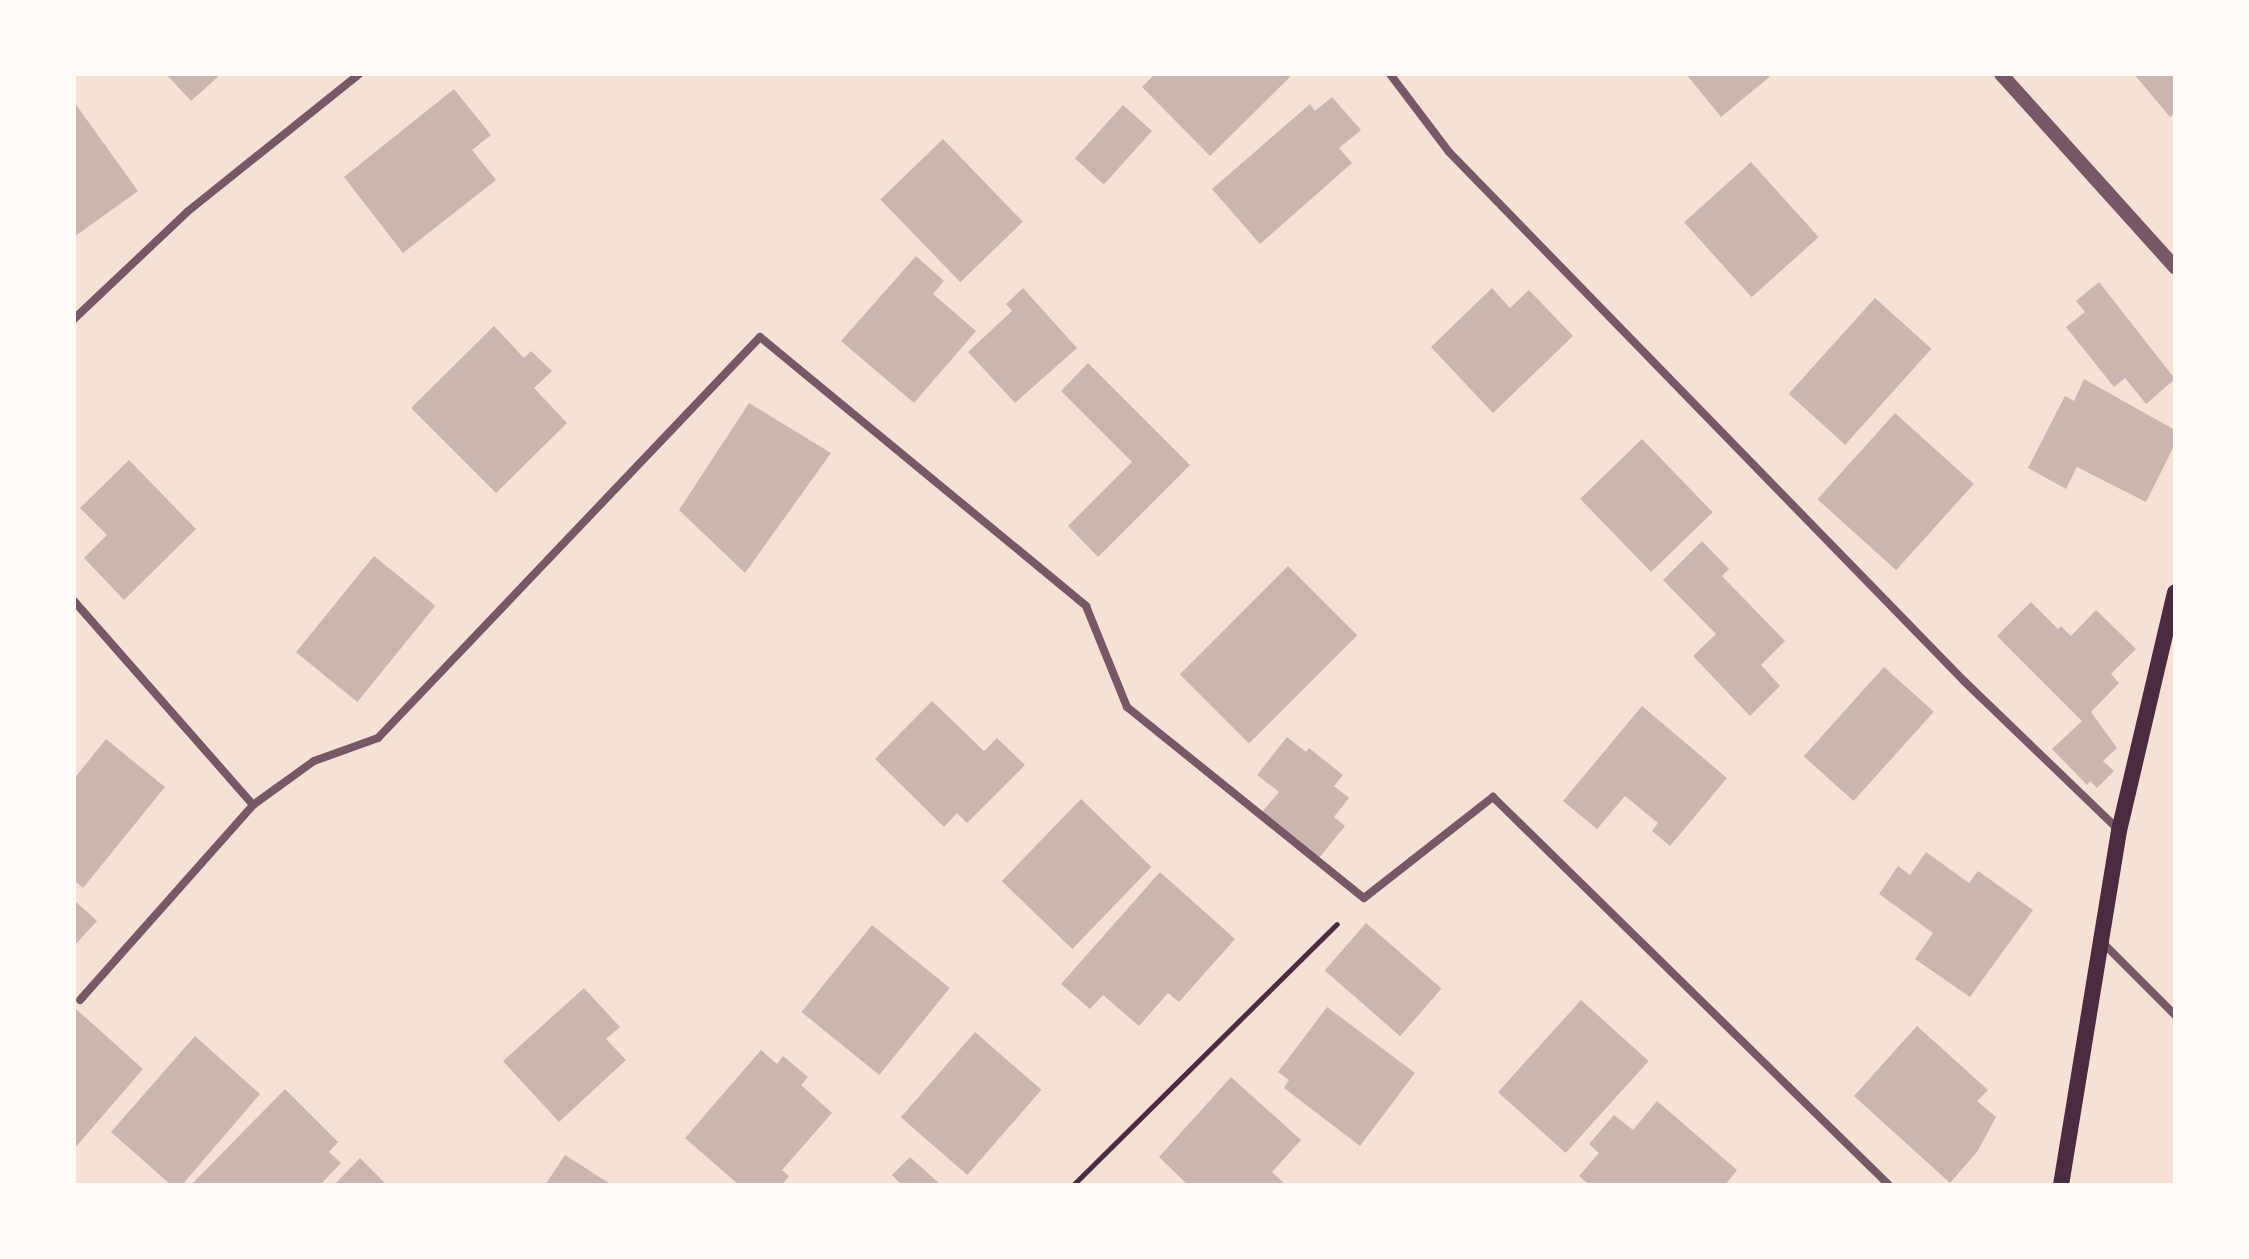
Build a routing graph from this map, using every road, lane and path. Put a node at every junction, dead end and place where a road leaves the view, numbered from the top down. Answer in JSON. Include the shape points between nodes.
{"nodes":[{"id":1,"x":359,"y":74,"type":"edge"},
{"id":2,"x":1390,"y":74,"type":"edge"},
{"id":3,"x":2001,"y":74,"type":"edge"},
{"id":4,"x":2175,"y":267,"type":"edge"},
{"id":5,"x":74,"y":319,"type":"edge"},
{"id":6,"x":2175,"y":592,"type":"edge"},
{"id":7,"x":74,"y":601,"type":"edge"},
{"id":8,"x":253,"y":805,"type":"junction"},
{"id":9,"x":2119,"y":831,"type":"junction"},
{"id":10,"x":1364,"y":898,"type":"junction"},
{"id":11,"x":2101,"y":941,"type":"junction"},
{"id":12,"x":80,"y":1000,"type":"dead end"},
{"id":13,"x":2175,"y":1015,"type":"edge"},
{"id":14,"x":1073,"y":1185,"type":"edge"},
{"id":15,"x":1889,"y":1185,"type":"edge"},
{"id":16,"x":2061,"y":1185,"type":"edge"}],
"edges":[{"from":1,"to":5,"type":"street","via":[[187,212]]},
{"from":2,"to":9,"type":"street","via":[[1449,152],[1964,681]]},
{"from":3,"to":4,"type":"street"},
{"from":6,"to":9,"type":"main road"},
{"from":7,"to":8,"type":"street"},
{"from":8,"to":10,"type":"street","via":[[314,761],[378,738],[760,337],[1086,606],[1127,707]]},
{"from":8,"to":12,"type":"street"},
{"from":9,"to":11,"type":"main road"},
{"from":10,"to":14,"type":"path"},
{"from":10,"to":15,"type":"street","via":[[1493,797]]},
{"from":11,"to":13,"type":"street"},
{"from":11,"to":16,"type":"main road"}]}
